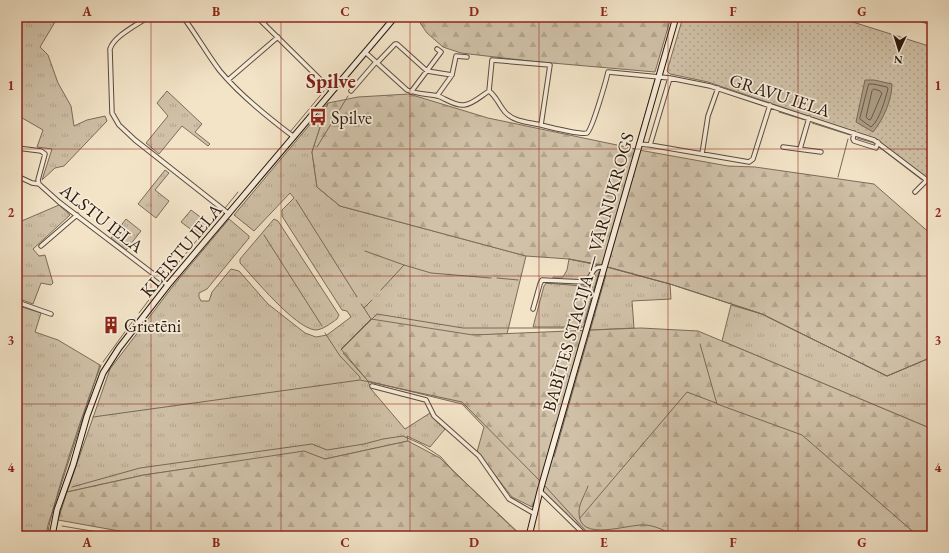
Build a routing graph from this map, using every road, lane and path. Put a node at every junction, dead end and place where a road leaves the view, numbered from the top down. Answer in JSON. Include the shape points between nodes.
{"nodes":[{"id":1,"x":148,"y":17,"type":"edge"},
{"id":2,"x":183,"y":17,"type":"edge"},
{"id":3,"x":257,"y":17,"type":"edge"},
{"id":4,"x":271,"y":17,"type":"edge"},
{"id":5,"x":395,"y":17,"type":"edge"},
{"id":6,"x":676,"y":17,"type":"edge"},
{"id":7,"x":914,"y":17,"type":"edge"},
{"id":8,"x":263,"y":23,"type":"junction"},
{"id":9,"x":932,"y":23,"type":"edge"},
{"id":10,"x":278,"y":37,"type":"junction"},
{"id":11,"x":437,"y":49,"type":"dead end"},
{"id":12,"x":365,"y":52,"type":"junction"},
{"id":13,"x":467,"y":57,"type":"dead end"},
{"id":14,"x":376,"y":62,"type":"junction"},
{"id":15,"x":427,"y":70,"type":"junction"},
{"id":16,"x":452,"y":75,"type":"junction"},
{"id":17,"x":659,"y":77,"type":"junction"},
{"id":18,"x":670,"y":78,"type":"junction"},
{"id":19,"x":228,"y":80,"type":"junction"},
{"id":20,"x":718,"y":88,"type":"junction"},
{"id":21,"x":332,"y":91,"type":"junction"},
{"id":22,"x":351,"y":91,"type":"dead end"},
{"id":23,"x":489,"y":91,"type":"junction"},
{"id":24,"x":411,"y":92,"type":"junction"},
{"id":25,"x":437,"y":96,"type":"junction"},
{"id":26,"x":770,"y":105,"type":"junction"},
{"id":27,"x":809,"y":118,"type":"junction"},
{"id":28,"x":541,"y":125,"type":"junction"},
{"id":29,"x":854,"y":133,"type":"junction"},
{"id":30,"x":294,"y":137,"type":"junction"},
{"id":31,"x":878,"y":142,"type":"junction"},
{"id":32,"x":639,"y":144,"type":"junction"},
{"id":33,"x":650,"y":145,"type":"junction"},
{"id":34,"x":783,"y":147,"type":"dead end"},
{"id":35,"x":17,"y":148,"type":"edge"},
{"id":36,"x":800,"y":149,"type":"junction"},
{"id":37,"x":821,"y":152,"type":"dead end"},
{"id":38,"x":702,"y":154,"type":"junction"},
{"id":39,"x":17,"y":176,"type":"edge"},
{"id":40,"x":927,"y":180,"type":"junction"},
{"id":41,"x":39,"y":184,"type":"junction"},
{"id":42,"x":932,"y":184,"type":"edge"},
{"id":43,"x":915,"y":192,"type":"dead end"},
{"id":44,"x":229,"y":214,"type":"junction"},
{"id":45,"x":77,"y":215,"type":"junction"},
{"id":46,"x":40,"y":246,"type":"dead end"},
{"id":47,"x":604,"y":267,"type":"junction"},
{"id":48,"x":168,"y":285,"type":"junction"},
{"id":49,"x":17,"y":302,"type":"edge"},
{"id":50,"x":534,"y":309,"type":"dead end"},
{"id":51,"x":51,"y":314,"type":"dead end"},
{"id":52,"x":372,"y":386,"type":"dead end"},
{"id":53,"x":540,"y":491,"type":"junction"},
{"id":54,"x":535,"y":514,"type":"junction"},
{"id":55,"x":52,"y":536,"type":"edge"},
{"id":56,"x":529,"y":536,"type":"edge"},
{"id":57,"x":586,"y":536,"type":"edge"}],
"edges":[{"from":1,"to":44,"type":"street","via":[[116,39],[112,45],[112,113],[119,125],[135,140]]},
{"from":2,"to":19,"type":"street"},
{"from":3,"to":8,"type":"street"},
{"from":4,"to":8,"type":"street"},
{"from":5,"to":12,"type":"street","name":"KLEISTU IELA"},
{"from":6,"to":17,"type":"street","name":"BABĪTES STACIJA — VĀRNUKROGS"},
{"from":7,"to":9,"type":"street"},
{"from":8,"to":10,"type":"street"},
{"from":10,"to":19,"type":"street"},
{"from":10,"to":21,"type":"street"},
{"from":11,"to":15,"type":"street","via":[[441,52]]},
{"from":12,"to":14,"type":"street"},
{"from":12,"to":21,"type":"street","name":"KLEISTU IELA"},
{"from":13,"to":16,"type":"street","via":[[456,56]]},
{"from":14,"to":15,"type":"street","via":[[397,44]]},
{"from":14,"to":22,"type":"street"},
{"from":14,"to":24,"type":"street"},
{"from":15,"to":16,"type":"street"},
{"from":15,"to":24,"type":"street"},
{"from":16,"to":25,"type":"street"},
{"from":17,"to":18,"type":"street","name":"GRAVU IELA"},
{"from":17,"to":28,"type":"street","name":"GRAVU IELA","via":[[608,72],[590,131],[587,133]]},
{"from":17,"to":32,"type":"street","name":"BABĪTES STACIJA — VĀRNUKROGS"},
{"from":18,"to":20,"type":"street","name":"GRAVU IELA"},
{"from":18,"to":33,"type":"street"},
{"from":19,"to":30,"type":"street"},
{"from":20,"to":26,"type":"street","name":"GRAVU IELA"},
{"from":20,"to":38,"type":"street","via":[[708,116]]},
{"from":21,"to":30,"type":"street","name":"KLEISTU IELA"},
{"from":23,"to":25,"type":"street","via":[[466,105]]},
{"from":23,"to":28,"type":"street","via":[[505,112],[516,120]]},
{"from":23,"to":28,"type":"street","via":[[492,60],[550,65]]},
{"from":24,"to":25,"type":"street"},
{"from":26,"to":27,"type":"street","name":"GRAVU IELA"},
{"from":26,"to":38,"type":"street","via":[[752,161],[736,161]]},
{"from":27,"to":29,"type":"street","name":"GRAVU IELA"},
{"from":27,"to":36,"type":"street"},
{"from":29,"to":31,"type":"street","name":"GRAVU IELA"},
{"from":29,"to":31,"type":"street","via":[[854,141],[876,148]]},
{"from":30,"to":44,"type":"street","name":"KLEISTU IELA"},
{"from":31,"to":40,"type":"street","name":"GRAVU IELA"},
{"from":32,"to":33,"type":"street"},
{"from":32,"to":47,"type":"street","name":"BABĪTES STACIJA — VĀRNUKROGS"},
{"from":33,"to":38,"type":"street"},
{"from":34,"to":36,"type":"street"},
{"from":35,"to":41,"type":"street","via":[[41,151],[45,154]]},
{"from":36,"to":37,"type":"street"},
{"from":39,"to":41,"type":"street","name":"ALSTU IELA"},
{"from":40,"to":42,"type":"street","name":"GRAVU IELA"},
{"from":40,"to":43,"type":"street"},
{"from":41,"to":45,"type":"street","name":"ALSTU IELA"},
{"from":44,"to":48,"type":"street","name":"KLEISTU IELA"},
{"from":45,"to":46,"type":"street"},
{"from":45,"to":48,"type":"street","name":"ALSTU IELA"},
{"from":47,"to":50,"type":"street","via":[[594,269],[589,279],[584,282],[542,280]]},
{"from":47,"to":53,"type":"street","name":"BABĪTES STACIJA — VĀRNUKROGS"},
{"from":48,"to":55,"type":"street","name":"KLEISTU IELA","via":[[103,373],[57,510]]},
{"from":49,"to":51,"type":"street"},
{"from":52,"to":54,"type":"street","via":[[426,400],[434,416],[479,456],[509,499]]},
{"from":53,"to":54,"type":"street","name":"BABĪTES STACIJA — VĀRNUKROGS"},
{"from":53,"to":57,"type":"street"},
{"from":54,"to":56,"type":"street","name":"BABĪTES STACIJA — VĀRNUKROGS"}]}
